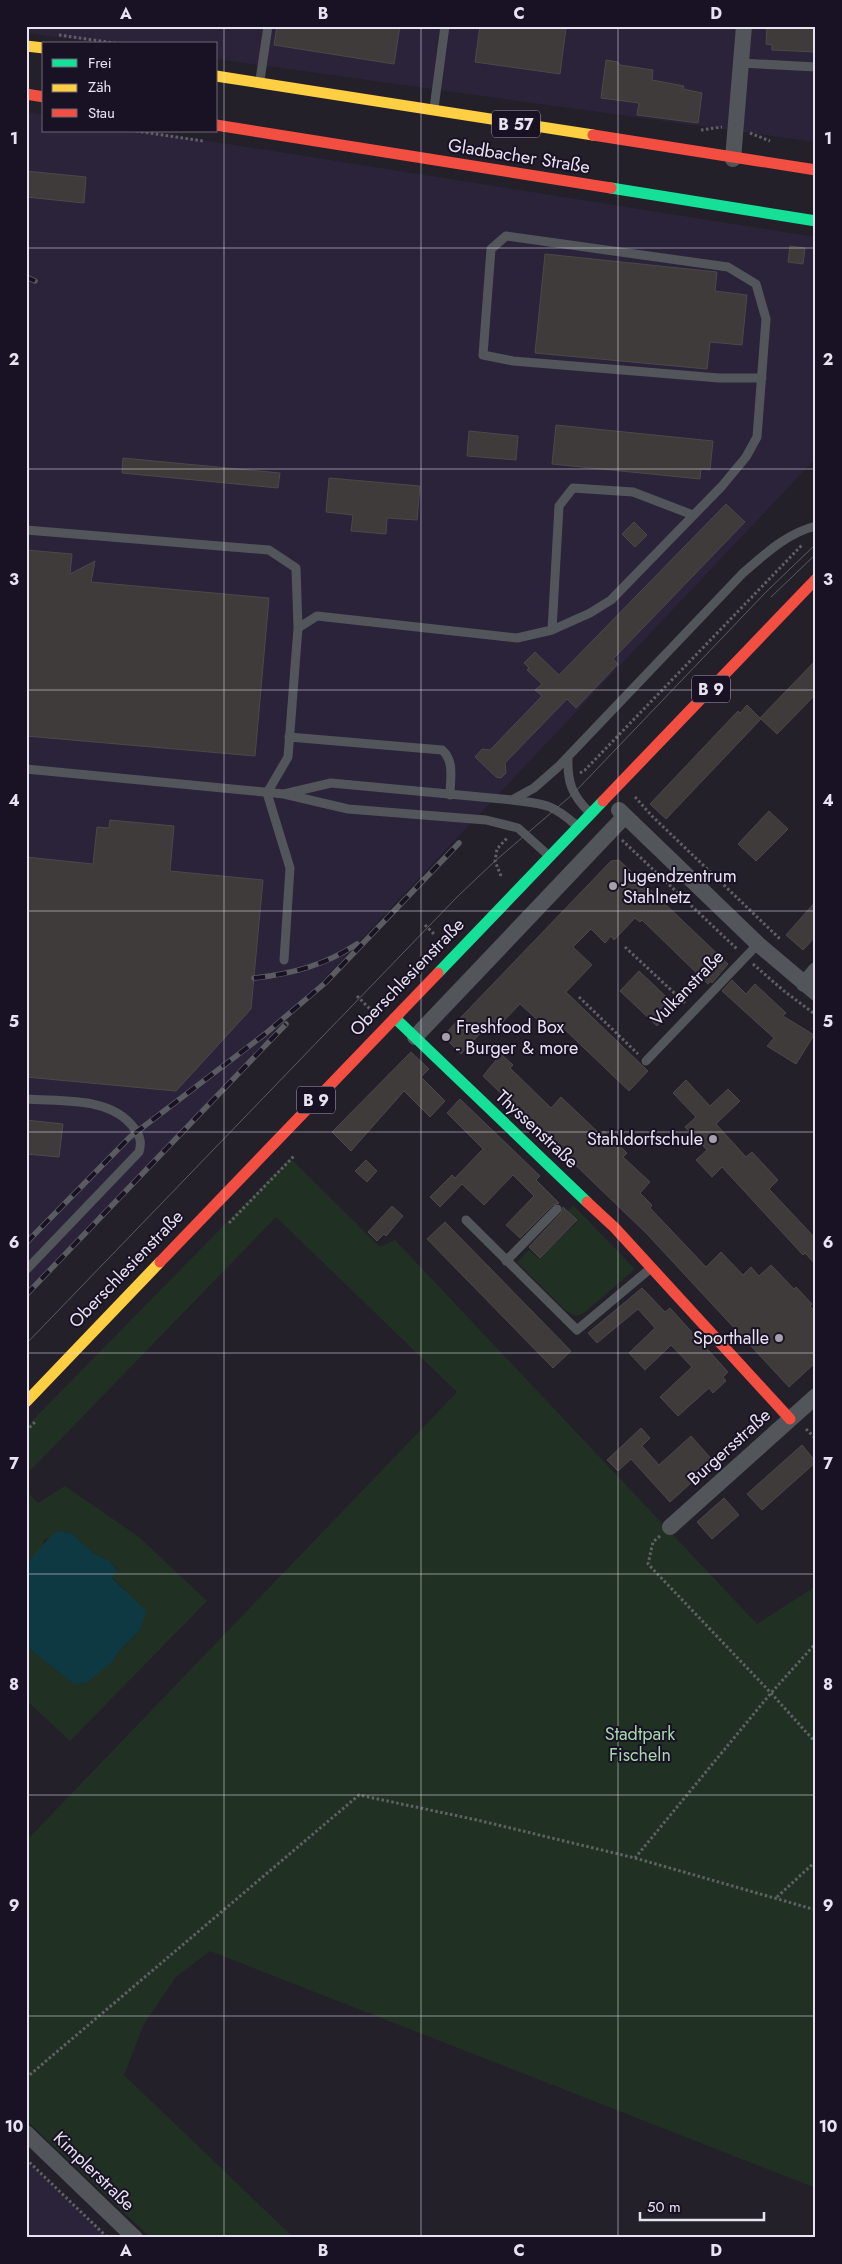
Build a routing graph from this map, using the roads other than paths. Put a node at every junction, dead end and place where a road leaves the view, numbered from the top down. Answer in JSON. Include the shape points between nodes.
{"nodes":[{"id":1,"x":268,"y":26,"type":"edge"},
{"id":2,"x":445,"y":26,"type":"edge"},
{"id":3,"x":744,"y":26,"type":"edge"},
{"id":4,"x":26,"y":46,"type":"edge"},
{"id":5,"x":42,"y":48,"type":"edge"},
{"id":6,"x":741,"y":62,"type":"junction"},
{"id":7,"x":816,"y":68,"type":"edge"},
{"id":8,"x":218,"y":76,"type":"edge"},
{"id":9,"x":260,"y":83,"type":"junction"},
{"id":10,"x":26,"y":94,"type":"edge"},
{"id":11,"x":42,"y":97,"type":"edge"},
{"id":12,"x":434,"y":111,"type":"junction"},
{"id":13,"x":218,"y":125,"type":"edge"},
{"id":14,"x":733,"y":158,"type":"junction"},
{"id":15,"x":816,"y":170,"type":"edge"},
{"id":16,"x":816,"y":221,"type":"edge"},
{"id":17,"x":762,"y":378,"type":"junction"},
{"id":18,"x":693,"y":516,"type":"junction"},
{"id":19,"x":816,"y":526,"type":"edge"},
{"id":20,"x":26,"y":530,"type":"edge"},
{"id":21,"x":816,"y":579,"type":"edge"},
{"id":22,"x":298,"y":628,"type":"junction"},
{"id":23,"x":552,"y":630,"type":"junction"},
{"id":24,"x":289,"y":737,"type":"junction"},
{"id":25,"x":568,"y":757,"type":"junction"},
{"id":26,"x":26,"y":769,"type":"edge"},
{"id":27,"x":267,"y":793,"type":"junction"},
{"id":28,"x":284,"y":794,"type":"junction"},
{"id":29,"x":450,"y":795,"type":"junction"},
{"id":30,"x":606,"y":798,"type":"junction"},
{"id":31,"x":512,"y":800,"type":"junction"},
{"id":32,"x":591,"y":814,"type":"junction"},
{"id":33,"x":625,"y":816,"type":"junction"},
{"id":34,"x":578,"y":827,"type":"junction"},
{"id":35,"x":550,"y":857,"type":"junction"},
{"id":36,"x":758,"y":944,"type":"junction"},
{"id":37,"x":284,"y":960,"type":"dead end"},
{"id":38,"x":816,"y":970,"type":"edge"},
{"id":39,"x":810,"y":988,"type":"edge"},
{"id":40,"x":395,"y":1018,"type":"junction"},
{"id":41,"x":415,"y":1037,"type":"junction"},
{"id":42,"x":646,"y":1061,"type":"road end"},
{"id":43,"x":26,"y":1100,"type":"edge"},
{"id":44,"x":557,"y":1209,"type":"dead end"},
{"id":45,"x":466,"y":1220,"type":"dead end"},
{"id":46,"x":506,"y":1261,"type":"junction"},
{"id":47,"x":652,"y":1268,"type":"junction"},
{"id":48,"x":26,"y":1270,"type":"edge"},
{"id":49,"x":816,"y":1396,"type":"edge"},
{"id":50,"x":26,"y":1402,"type":"edge"},
{"id":51,"x":790,"y":1419,"type":"junction"},
{"id":52,"x":670,"y":1527,"type":"road end"},
{"id":53,"x":26,"y":2133,"type":"edge"},
{"id":54,"x":135,"y":2238,"type":"edge"}],
"edges":[{"from":1,"to":9,"type":"lane"},
{"from":2,"to":12,"type":"lane"},
{"from":3,"to":6,"type":"street"},
{"from":4,"to":5,"type":"main road"},
{"from":6,"to":7,"type":"lane"},
{"from":6,"to":14,"type":"street"},
{"from":8,"to":9,"type":"main road","name":"Gladbacher Straße","number":"B 57"},
{"from":9,"to":12,"type":"main road","name":"Gladbacher Straße","number":"B 57"},
{"from":10,"to":11,"type":"main road"},
{"from":12,"to":14,"type":"main road","name":"Gladbacher Straße","number":"B 57"},
{"from":13,"to":16,"type":"main road","name":"Gladbacher Straße"},
{"from":14,"to":15,"type":"main road","name":"Gladbacher Straße","number":"B 57"},
{"from":17,"to":17,"type":"lane","via":[[766,319],[756,284],[728,267],[506,236],[491,249],[483,355],[513,362],[719,378]]},
{"from":17,"to":18,"type":"lane","via":[[757,437],[746,456]]},
{"from":18,"to":23,"type":"lane","via":[[611,600]]},
{"from":18,"to":23,"type":"lane","via":[[633,492],[573,488],[559,506]]},
{"from":19,"to":25,"type":"lane","via":[[798,532],[770,550],[743,573]]},
{"from":20,"to":22,"type":"lane","via":[[269,550],[296,568]]},
{"from":21,"to":30,"type":"main road","name":"Oberschlesienstraße","number":"B 9"},
{"from":22,"to":23,"type":"lane","via":[[317,616],[516,638]]},
{"from":22,"to":24,"type":"lane"},
{"from":24,"to":27,"type":"lane","via":[[288,757]]},
{"from":24,"to":29,"type":"lane","via":[[442,750],[448,755],[450,766]]},
{"from":25,"to":31,"type":"lane","via":[[534,788]]},
{"from":25,"to":32,"type":"lane","via":[[568,781],[577,799]]},
{"from":26,"to":27,"type":"lane"},
{"from":27,"to":28,"type":"lane"},
{"from":27,"to":37,"type":"lane","via":[[290,868]]},
{"from":28,"to":29,"type":"lane","via":[[330,783]]},
{"from":28,"to":35,"type":"lane","via":[[348,809],[486,820],[518,828]]},
{"from":29,"to":31,"type":"lane"},
{"from":30,"to":32,"type":"main road","name":"Oberschlesienstraße","number":"B 9"},
{"from":30,"to":33,"type":"street"},
{"from":31,"to":34,"type":"lane","via":[[557,808]]},
{"from":32,"to":34,"type":"main road","name":"Oberschlesienstraße","number":"B 9"},
{"from":33,"to":36,"type":"street"},
{"from":33,"to":41,"type":"street"},
{"from":34,"to":35,"type":"main road","name":"Oberschlesienstraße","number":"B 9"},
{"from":35,"to":40,"type":"main road","name":"Oberschlesienstraße","number":"B 9"},
{"from":36,"to":39,"type":"street"},
{"from":36,"to":42,"type":"lane","name":"Vulkanstraße"},
{"from":38,"to":39,"type":"street"},
{"from":40,"to":41,"type":"main road","name":"Thyssenstraße"},
{"from":40,"to":50,"type":"main road","name":"Oberschlesienstraße","number":"B 9"},
{"from":41,"to":47,"type":"main road","name":"Thyssenstraße","via":[[570,1184]]},
{"from":43,"to":48,"type":"lane","via":[[113,1108],[128,1120],[140,1136],[142,1145],[139,1152]]},
{"from":44,"to":46,"type":"lane"},
{"from":45,"to":46,"type":"lane"},
{"from":46,"to":47,"type":"lane","via":[[577,1330]]},
{"from":47,"to":51,"type":"main road","name":"Thyssenstraße"},
{"from":49,"to":51,"type":"street","name":"Burgersstraße"},
{"from":51,"to":52,"type":"street","name":"Burgersstraße"},
{"from":53,"to":54,"type":"street","name":"Kimplerstraße"}]}
